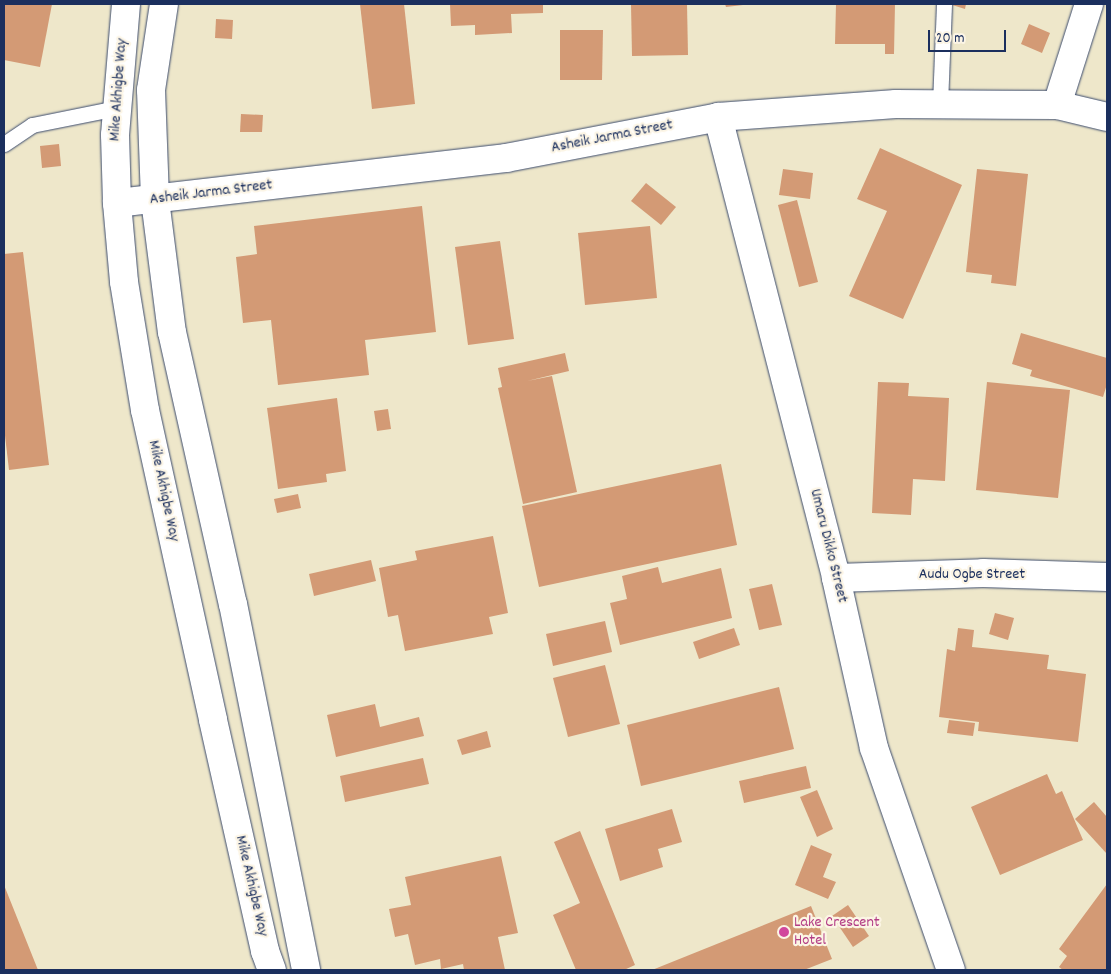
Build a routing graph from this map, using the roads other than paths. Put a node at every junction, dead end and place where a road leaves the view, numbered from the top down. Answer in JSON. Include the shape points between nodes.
{"nodes":[{"id":1,"x":126,"y":4,"type":"edge"},
{"id":2,"x":164,"y":4,"type":"edge"},
{"id":3,"x":944,"y":4,"type":"edge"},
{"id":4,"x":1090,"y":4,"type":"edge"},
{"id":5,"x":940,"y":104,"type":"junction"},
{"id":6,"x":1057,"y":105,"type":"junction"},
{"id":7,"x":117,"y":108,"type":"junction"},
{"id":8,"x":718,"y":117,"type":"junction"},
{"id":9,"x":1107,"y":117,"type":"edge"},
{"id":10,"x":4,"y":144,"type":"edge"},
{"id":11,"x":156,"y":200,"type":"junction"},
{"id":12,"x":118,"y":203,"type":"junction"},
{"id":13,"x":1107,"y":577,"type":"edge"},
{"id":14,"x":836,"y":578,"type":"junction"},
{"id":15,"x":272,"y":970,"type":"edge"},
{"id":16,"x":306,"y":970,"type":"edge"},
{"id":17,"x":951,"y":970,"type":"edge"}],
"edges":[{"from":1,"to":7,"type":"street","name":"Mike Akhigbe Way"},
{"from":2,"to":11,"type":"street","name":"Mike Akhigbe Way","via":[[151,90]]},
{"from":3,"to":5,"type":"lane"},
{"from":4,"to":6,"type":"street"},
{"from":5,"to":6,"type":"street","name":"Asheik Jarma Street"},
{"from":5,"to":8,"type":"street","name":"Asheik Jarma Street","via":[[896,104]]},
{"from":6,"to":9,"type":"street","name":"Asheik Jarma Street"},
{"from":7,"to":10,"type":"lane","via":[[32,125]]},
{"from":7,"to":12,"type":"street","name":"Mike Akhigbe Way"},
{"from":8,"to":11,"type":"street","name":"Asheik Jarma Street","via":[[506,158]]},
{"from":8,"to":14,"type":"street","name":"Umaru Dikko Street"},
{"from":11,"to":12,"type":"street","name":"Asheik Jarma Street"},
{"from":11,"to":16,"type":"street","name":"Mike Akhigbe Way","via":[[172,332],[233,604]]},
{"from":12,"to":15,"type":"street","name":"Mike Akhigbe Way","via":[[124,282],[145,410],[265,951]]},
{"from":13,"to":14,"type":"street","name":"Audu Ogbe Street","via":[[983,573]]},
{"from":14,"to":17,"type":"street","name":"Umaru Dikko Street","via":[[874,748]]}]}
